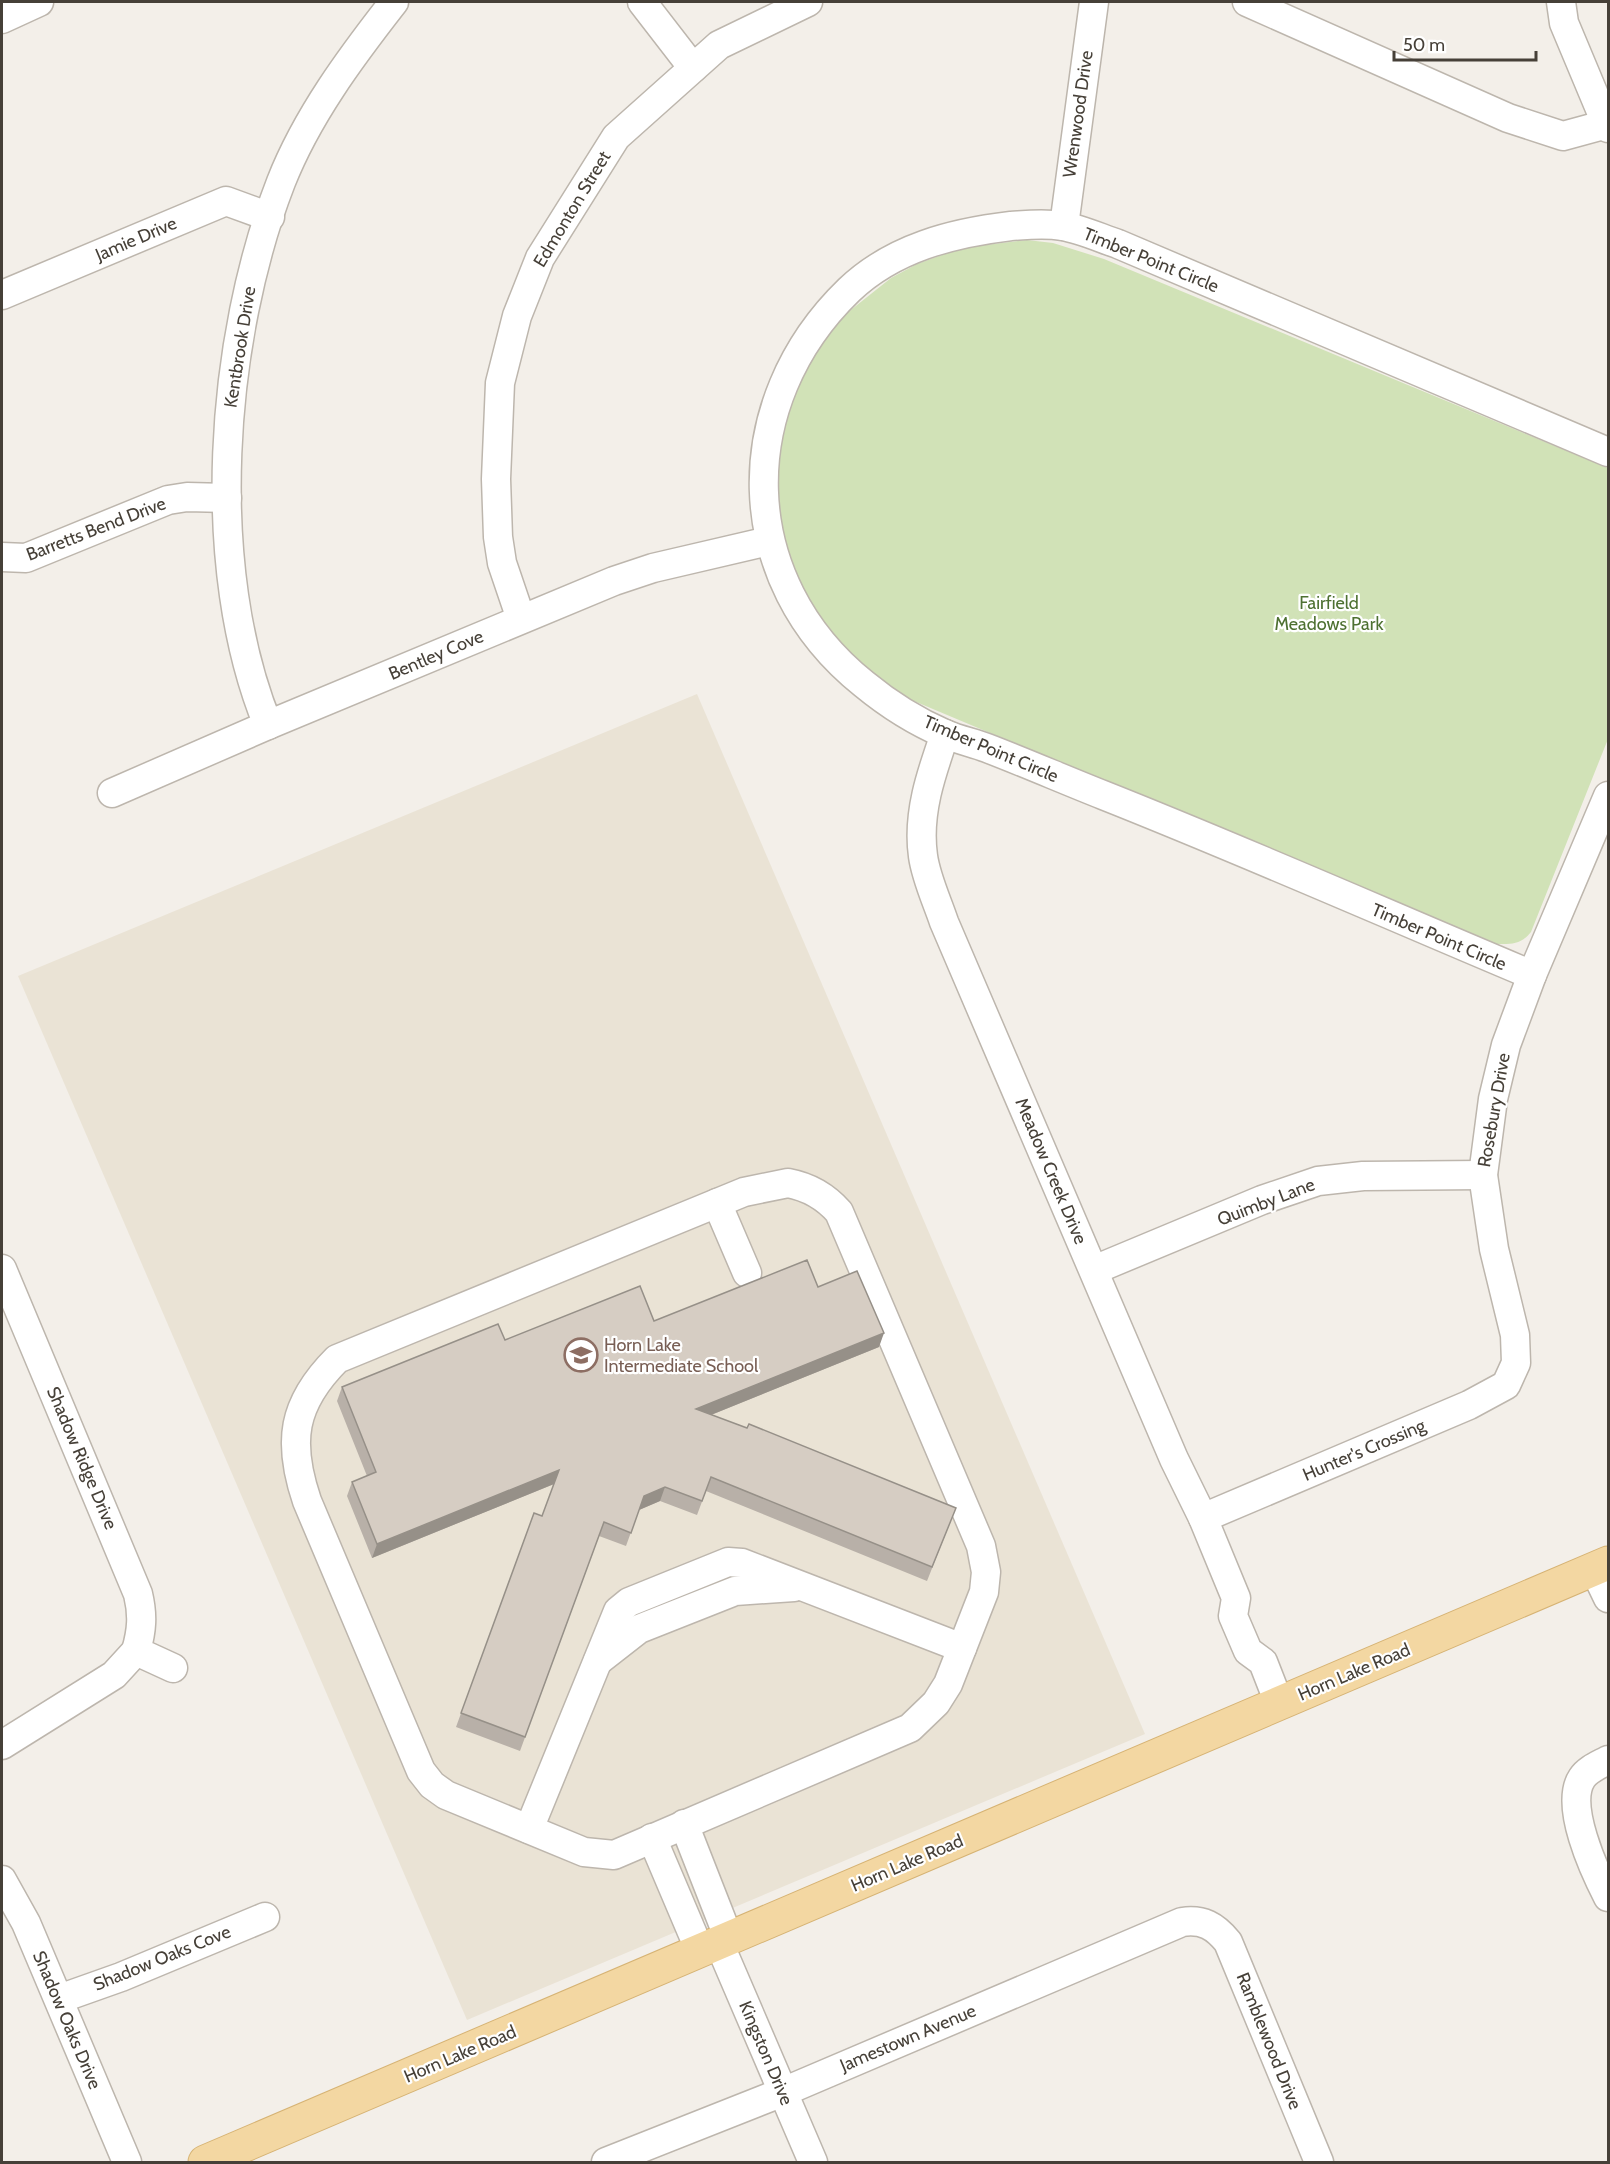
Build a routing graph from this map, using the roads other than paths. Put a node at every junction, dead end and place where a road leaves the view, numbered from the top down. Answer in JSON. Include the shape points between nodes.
{"nodes":[{"id":1,"x":39,"y":2,"type":"edge"},
{"id":2,"x":394,"y":2,"type":"edge"},
{"id":3,"x":642,"y":2,"type":"edge"},
{"id":4,"x":808,"y":2,"type":"edge"},
{"id":5,"x":1094,"y":2,"type":"edge"},
{"id":6,"x":1247,"y":2,"type":"edge"},
{"id":7,"x":1562,"y":2,"type":"edge"},
{"id":8,"x":2,"y":19,"type":"edge"},
{"id":9,"x":693,"y":68,"type":"junction"},
{"id":10,"x":1608,"y":126,"type":"edge"},
{"id":11,"x":270,"y":217,"type":"junction"},
{"id":12,"x":1064,"y":226,"type":"junction"},
{"id":13,"x":2,"y":295,"type":"edge"},
{"id":14,"x":1608,"y":452,"type":"edge"},
{"id":15,"x":227,"y":498,"type":"junction"},
{"id":16,"x":769,"y":540,"type":"junction"},
{"id":17,"x":2,"y":558,"type":"edge"},
{"id":18,"x":521,"y":619,"type":"junction"},
{"id":19,"x":268,"y":725,"type":"junction"},
{"id":20,"x":945,"y":734,"type":"junction"},
{"id":21,"x":112,"y":793,"type":"dead end"},
{"id":22,"x":1608,"y":796,"type":"edge"},
{"id":23,"x":1532,"y":975,"type":"junction"},
{"id":24,"x":1483,"y":1175,"type":"junction"},
{"id":25,"x":717,"y":1203,"type":"junction"},
{"id":26,"x":2,"y":1269,"type":"edge"},
{"id":27,"x":1094,"y":1270,"type":"junction"},
{"id":28,"x":747,"y":1273,"type":"dead end"},
{"id":29,"x":1514,"y":1369,"type":"joint"},
{"id":30,"x":1203,"y":1518,"type":"junction"},
{"id":31,"x":1604,"y":1577,"type":"edge"},
{"id":32,"x":962,"y":1648,"type":"junction"},
{"id":33,"x":136,"y":1651,"type":"junction"},
{"id":34,"x":172,"y":1668,"type":"dead end"},
{"id":35,"x":1280,"y":1703,"type":"junction"},
{"id":36,"x":2,"y":1745,"type":"edge"},
{"id":37,"x":1608,"y":1760,"type":"edge"},
{"id":38,"x":684,"y":1824,"type":"junction"},
{"id":39,"x":529,"y":1829,"type":"junction"},
{"id":40,"x":652,"y":1838,"type":"junction"},
{"id":41,"x":2,"y":1880,"type":"edge"},
{"id":42,"x":1608,"y":1897,"type":"edge"},
{"id":43,"x":265,"y":1917,"type":"dead end"},
{"id":44,"x":1211,"y":1925,"type":"joint"},
{"id":45,"x":716,"y":1944,"type":"junction"},
{"id":46,"x":59,"y":1999,"type":"junction"},
{"id":47,"x":783,"y":2092,"type":"junction"},
{"id":48,"x":127,"y":2163,"type":"edge"},
{"id":49,"x":205,"y":2163,"type":"edge"},
{"id":50,"x":606,"y":2163,"type":"edge"},
{"id":51,"x":813,"y":2163,"type":"edge"},
{"id":52,"x":1319,"y":2163,"type":"edge"}],
"edges":[{"from":1,"to":8,"type":"street"},
{"from":2,"to":11,"type":"street","name":"Kentbrook Drive","via":[[349,60],[310,124],[281,181]]},
{"from":3,"to":9,"type":"street"},
{"from":4,"to":9,"type":"street","name":"Edmonton Street","via":[[718,45]]},
{"from":5,"to":12,"type":"street","name":"Wrenwood Drive"},
{"from":6,"to":10,"type":"street","via":[[1508,118],[1563,136]]},
{"from":7,"to":10,"type":"street","via":[[1564,23]]},
{"from":9,"to":18,"type":"street","name":"Edmonton Street","via":[[616,137],[540,258],[517,316],[500,383],[496,496],[501,564]]},
{"from":11,"to":13,"type":"street","name":"Jamie Drive","via":[[226,201]]},
{"from":11,"to":15,"type":"street","name":"Kentbrook Drive","via":[[250,284],[235,364],[229,412]]},
{"from":12,"to":14,"type":"street","name":"Timber Point Circle","via":[[1118,244]]},
{"from":12,"to":16,"type":"street","name":"Timber Point Circle","via":[[972,230],[933,240],[855,285],[826,313],[797,354],[768,433],[764,469]]},
{"from":15,"to":17,"type":"street","name":"Barretts Bend Drive","via":[[168,500],[26,558]]},
{"from":15,"to":19,"type":"street","name":"Kentbrook Drive","via":[[237,605],[251,677]]},
{"from":16,"to":18,"type":"street","name":"Bentley Cove","via":[[654,568]]},
{"from":16,"to":20,"type":"street","name":"Timber Point Circle","via":[[793,598],[828,649],[887,702]]},
{"from":18,"to":19,"type":"street","name":"Bentley Cove"},
{"from":19,"to":21,"type":"street","name":"Bentley Cove"},
{"from":20,"to":23,"type":"street","name":"Timber Point Circle","via":[[1100,793]]},
{"from":20,"to":27,"type":"street","name":"Meadow Creek Drive","via":[[924,808],[923,857],[944,922]]},
{"from":22,"to":23,"type":"street","name":"Rosebury Drive"},
{"from":23,"to":24,"type":"street","name":"Rosebury Drive","via":[[1506,1045],[1493,1099]]},
{"from":24,"to":27,"type":"street","name":"Quimby Lane","via":[[1362,1176],[1318,1181]]},
{"from":24,"to":29,"type":"street","name":"Rosebury Drive","via":[[1494,1249],[1515,1335]]},
{"from":25,"to":28,"type":"street"},
{"from":25,"to":32,"type":"street","via":[[744,1192],[788,1184],[817,1193],[839,1212],[981,1546],[986,1572],[984,1592]]},
{"from":25,"to":39,"type":"street","via":[[337,1359],[310,1390],[303,1408],[295,1443],[296,1469],[421,1771],[446,1795]]},
{"from":26,"to":33,"type":"street","name":"Shadow Ridge Drive","via":[[138,1594],[142,1630]]},
{"from":27,"to":30,"type":"street","name":"Meadow Creek Drive"},
{"from":29,"to":30,"type":"street","name":"Hunter's Crossing","via":[[1506,1384],[1495,1393]]},
{"from":30,"to":35,"type":"street","name":"Meadow Creek Drive","via":[[1236,1598],[1233,1616],[1248,1651],[1263,1662]]},
{"from":31,"to":35,"type":"main road","name":"Horn Lake Road"},
{"from":32,"to":38,"type":"street","via":[[936,1703],[910,1728]]},
{"from":32,"to":39,"type":"street","via":[[802,1586],[735,1590],[639,1629],[597,1663]]},
{"from":33,"to":34,"type":"street"},
{"from":33,"to":36,"type":"street","via":[[114,1675]]},
{"from":35,"to":45,"type":"main road","name":"Horn Lake Road"},
{"from":37,"to":42,"type":"street","via":[[1588,1771],[1581,1780],[1574,1805]]},
{"from":38,"to":40,"type":"street"},
{"from":38,"to":45,"type":"street"},
{"from":39,"to":40,"type":"street","via":[[598,1855],[614,1854]]},
{"from":40,"to":45,"type":"street"},
{"from":41,"to":46,"type":"street","name":"Shadow Oaks Drive","via":[[26,1923]]},
{"from":43,"to":46,"type":"street","name":"Shadow Oaks Cove"},
{"from":44,"to":47,"type":"street","name":"Jamestown Avenue","via":[[1194,1920],[1182,1922]]},
{"from":44,"to":52,"type":"street","name":"Ramblewood Drive","via":[[1228,1942]]},
{"from":45,"to":47,"type":"street","name":"Kingston Drive"},
{"from":45,"to":49,"type":"main road","name":"Horn Lake Road"},
{"from":46,"to":48,"type":"street","name":"Shadow Oaks Drive"},
{"from":47,"to":50,"type":"street","name":"Jamestown Avenue"},
{"from":47,"to":51,"type":"street","name":"Kingston Drive"}]}
